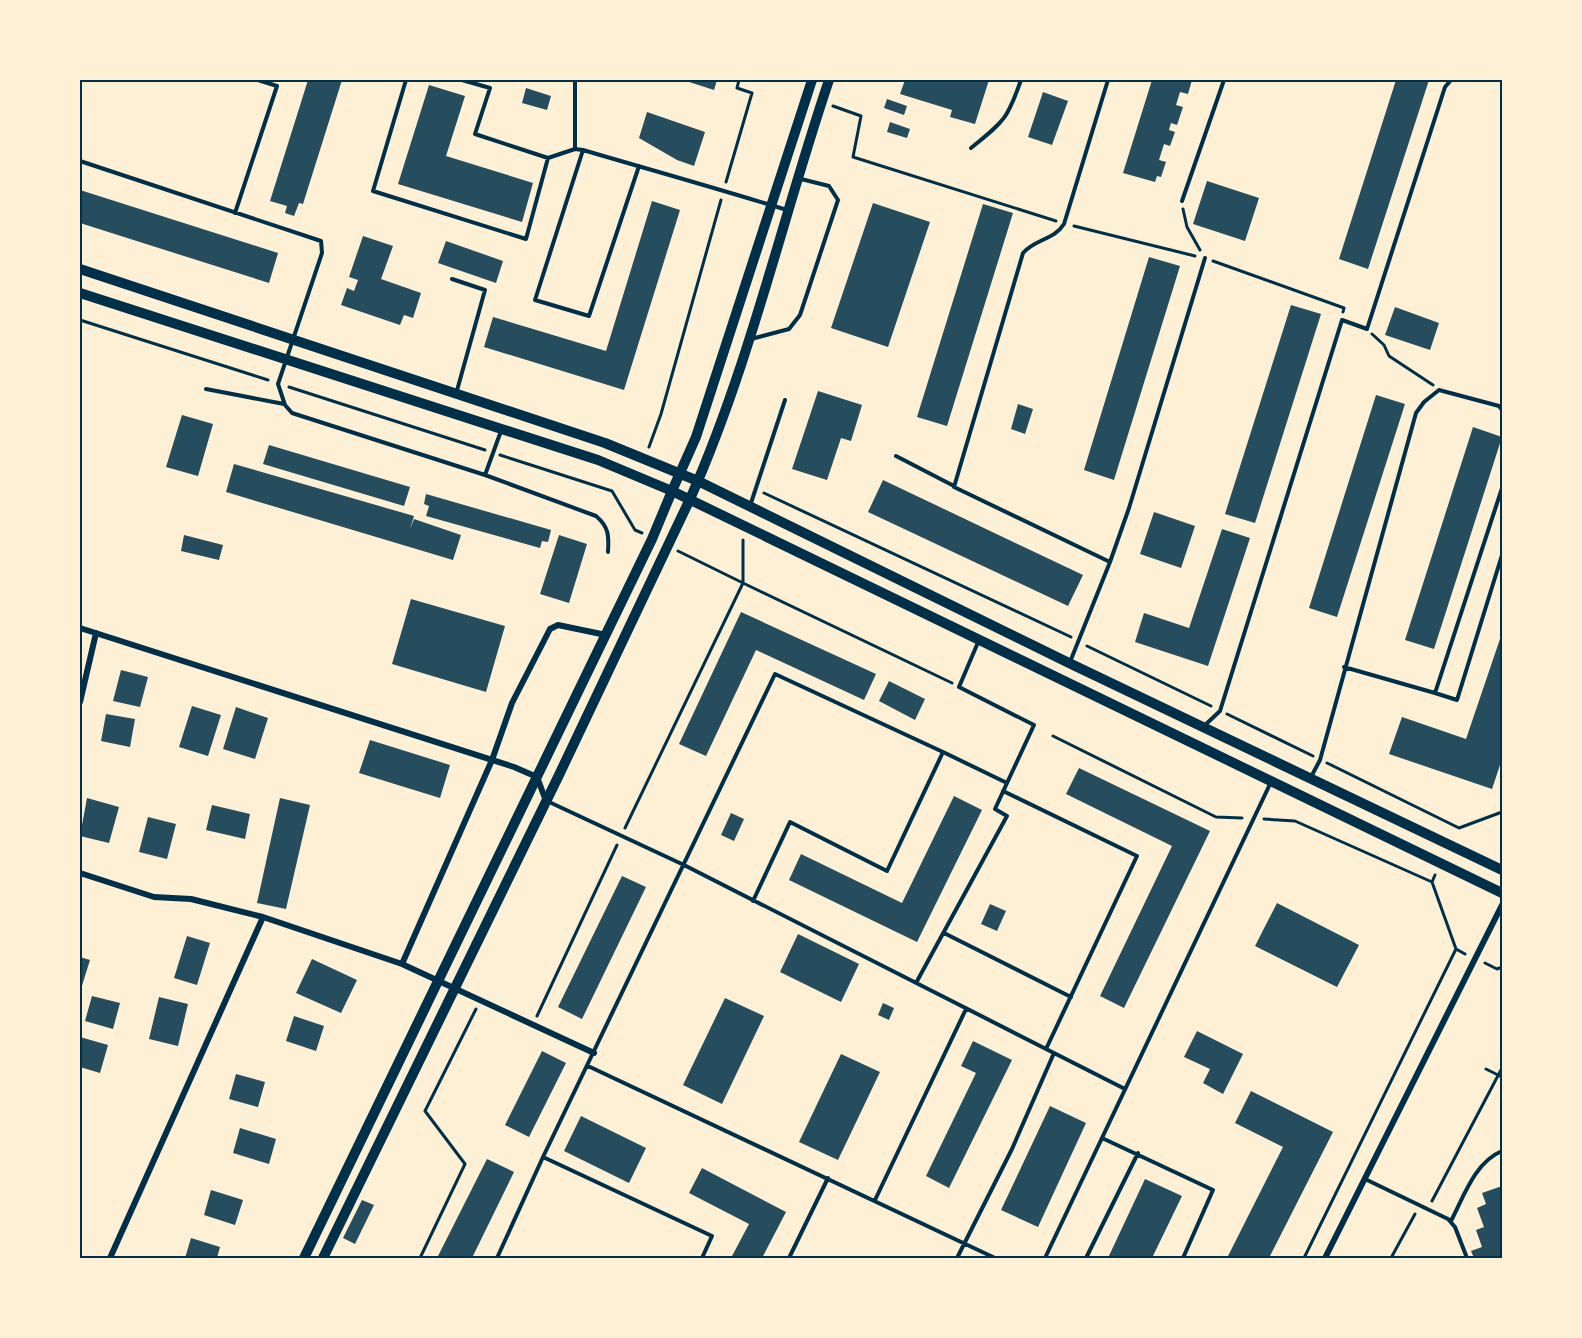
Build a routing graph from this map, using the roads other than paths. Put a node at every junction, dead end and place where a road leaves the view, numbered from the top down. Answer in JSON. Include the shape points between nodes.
{"nodes":[{"id":1,"x":258,"y":80,"type":"edge"},
{"id":2,"x":406,"y":80,"type":"edge"},
{"id":3,"x":462,"y":80,"type":"edge"},
{"id":4,"x":575,"y":80,"type":"edge"},
{"id":5,"x":812,"y":80,"type":"edge"},
{"id":6,"x":829,"y":80,"type":"edge"},
{"id":7,"x":1021,"y":80,"type":"edge"},
{"id":8,"x":1108,"y":80,"type":"edge"},
{"id":9,"x":1224,"y":80,"type":"edge"},
{"id":10,"x":1451,"y":80,"type":"edge"},
{"id":11,"x":575,"y":148,"type":"junction"},
{"id":12,"x":971,"y":148,"type":"dead end"},
{"id":13,"x":584,"y":150,"type":"junction"},
{"id":14,"x":548,"y":158,"type":"junction"},
{"id":15,"x":80,"y":161,"type":"edge"},
{"id":16,"x":639,"y":166,"type":"junction"},
{"id":17,"x":799,"y":178,"type":"junction"},
{"id":18,"x":1182,"y":201,"type":"road end"},
{"id":19,"x":772,"y":206,"type":"junction"},
{"id":20,"x":789,"y":211,"type":"junction"},
{"id":21,"x":235,"y":213,"type":"junction"},
{"id":22,"x":1205,"y":258,"type":"road end"},
{"id":23,"x":80,"y":269,"type":"edge"},
{"id":24,"x":452,"y":279,"type":"dead end"},
{"id":25,"x":80,"y":293,"type":"edge"},
{"id":26,"x":750,"y":339,"type":"junction"},
{"id":27,"x":291,"y":340,"type":"junction"},
{"id":28,"x":285,"y":359,"type":"junction"},
{"id":29,"x":206,"y":389,"type":"dead end"},
{"id":30,"x":456,"y":394,"type":"junction"},
{"id":31,"x":784,"y":400,"type":"dead end"},
{"id":32,"x":285,"y":405,"type":"junction"},
{"id":33,"x":1503,"y":410,"type":"edge"},
{"id":34,"x":501,"y":430,"type":"junction"},
{"id":35,"x":896,"y":456,"type":"dead end"},
{"id":36,"x":680,"y":474,"type":"junction"},
{"id":37,"x":485,"y":475,"type":"junction"},
{"id":38,"x":698,"y":481,"type":"junction"},
{"id":39,"x":954,"y":487,"type":"junction"},
{"id":40,"x":1503,"y":489,"type":"edge"},
{"id":41,"x":672,"y":491,"type":"junction"},
{"id":42,"x":690,"y":499,"type":"junction"},
{"id":43,"x":749,"y":506,"type":"junction"},
{"id":44,"x":608,"y":552,"type":"dead end"},
{"id":45,"x":1503,"y":555,"type":"edge"},
{"id":46,"x":1110,"y":562,"type":"junction"},
{"id":47,"x":80,"y":628,"type":"edge"},
{"id":48,"x":96,"y":633,"type":"junction"},
{"id":49,"x":606,"y":635,"type":"junction"},
{"id":50,"x":980,"y":639,"type":"junction"},
{"id":51,"x":1069,"y":663,"type":"junction"},
{"id":52,"x":1344,"y":666,"type":"junction"},
{"id":53,"x":1435,"y":693,"type":"junction"},
{"id":54,"x":80,"y":702,"type":"edge"},
{"id":55,"x":1204,"y":726,"type":"junction"},
{"id":56,"x":943,"y":752,"type":"junction"},
{"id":57,"x":492,"y":760,"type":"junction"},
{"id":58,"x":537,"y":777,"type":"junction"},
{"id":59,"x":1310,"y":777,"type":"junction"},
{"id":60,"x":1271,"y":781,"type":"junction"},
{"id":61,"x":1007,"y":783,"type":"junction"},
{"id":62,"x":1003,"y":791,"type":"junction"},
{"id":63,"x":546,"y":801,"type":"junction"},
{"id":64,"x":684,"y":865,"type":"junction"},
{"id":65,"x":1503,"y":870,"type":"edge"},
{"id":66,"x":80,"y":873,"type":"edge"},
{"id":67,"x":1503,"y":893,"type":"edge"},
{"id":68,"x":753,"y":901,"type":"junction"},
{"id":69,"x":1503,"y":905,"type":"edge"},
{"id":70,"x":263,"y":916,"type":"junction"},
{"id":71,"x":944,"y":933,"type":"junction"},
{"id":72,"x":402,"y":964,"type":"junction"},
{"id":73,"x":438,"y":980,"type":"junction"},
{"id":74,"x":916,"y":984,"type":"junction"},
{"id":75,"x":454,"y":989,"type":"junction"},
{"id":76,"x":1071,"y":997,"type":"junction"},
{"id":77,"x":966,"y":1009,"type":"junction"},
{"id":78,"x":1046,"y":1049,"type":"junction"},
{"id":79,"x":594,"y":1053,"type":"junction"},
{"id":80,"x":1054,"y":1053,"type":"junction"},
{"id":81,"x":588,"y":1065,"type":"junction"},
{"id":82,"x":1125,"y":1089,"type":"junction"},
{"id":83,"x":1102,"y":1138,"type":"junction"},
{"id":84,"x":1503,"y":1151,"type":"edge"},
{"id":85,"x":1138,"y":1153,"type":"junction"},
{"id":86,"x":543,"y":1157,"type":"junction"},
{"id":87,"x":828,"y":1178,"type":"junction"},
{"id":88,"x":1365,"y":1179,"type":"junction"},
{"id":89,"x":875,"y":1200,"type":"junction"},
{"id":90,"x":1450,"y":1221,"type":"junction"},
{"id":91,"x":964,"y":1244,"type":"junction"},
{"id":92,"x":110,"y":1258,"type":"edge"},
{"id":93,"x":304,"y":1258,"type":"edge"},
{"id":94,"x":323,"y":1258,"type":"edge"},
{"id":95,"x":497,"y":1258,"type":"edge"},
{"id":96,"x":702,"y":1258,"type":"edge"},
{"id":97,"x":789,"y":1258,"type":"edge"},
{"id":98,"x":957,"y":1258,"type":"edge"},
{"id":99,"x":995,"y":1258,"type":"edge"},
{"id":100,"x":1045,"y":1258,"type":"edge"},
{"id":101,"x":1086,"y":1258,"type":"edge"},
{"id":102,"x":1183,"y":1258,"type":"edge"},
{"id":103,"x":1325,"y":1258,"type":"edge"},
{"id":104,"x":1467,"y":1258,"type":"edge"}],
"edges":[{"from":1,"to":21,"type":"lane","via":[[277,86]]},
{"from":2,"to":14,"type":"lane","via":[[373,191],[526,239]]},
{"from":3,"to":14,"type":"lane","via":[[490,88],[475,134]]},
{"from":4,"to":11,"type":"lane"},
{"from":5,"to":19,"type":"main road"},
{"from":6,"to":17,"type":"main road"},
{"from":7,"to":12,"type":"lane","via":[[1003,123]]},
{"from":8,"to":39,"type":"lane","via":[[1064,224],[1058,234],[1031,244],[1023,253]]},
{"from":9,"to":18,"type":"lane"},
{"from":10,"to":55,"type":"lane","via":[[1445,87],[1367,329],[1342,320],[1220,711]]},
{"from":11,"to":13,"type":"lane"},
{"from":11,"to":14,"type":"lane"},
{"from":13,"to":16,"type":"lane"},
{"from":13,"to":16,"type":"lane","via":[[535,300],[589,316]]},
{"from":15,"to":21,"type":"lane"},
{"from":16,"to":19,"type":"lane"},
{"from":17,"to":20,"type":"main road"},
{"from":17,"to":26,"type":"lane","via":[[829,186],[838,200],[801,315],[789,329]]},
{"from":19,"to":20,"type":"lane"},
{"from":19,"to":36,"type":"main road","via":[[696,437]]},
{"from":20,"to":26,"type":"main road"},
{"from":21,"to":27,"type":"lane","via":[[321,241],[322,253]]},
{"from":22,"to":46,"type":"lane"},
{"from":23,"to":27,"type":"main road"},
{"from":24,"to":30,"type":"lane","via":[[485,290]]},
{"from":25,"to":28,"type":"main road"},
{"from":26,"to":38,"type":"main road"},
{"from":27,"to":28,"type":"lane"},
{"from":27,"to":30,"type":"main road"},
{"from":28,"to":32,"type":"lane","via":[[278,384]]},
{"from":28,"to":34,"type":"main road"},
{"from":29,"to":32,"type":"lane"},
{"from":30,"to":36,"type":"main road","via":[[605,443]]},
{"from":31,"to":43,"type":"lane"},
{"from":32,"to":37,"type":"lane","via":[[292,413]]},
{"from":33,"to":52,"type":"lane","via":[[1439,390],[1416,413]]},
{"from":34,"to":37,"type":"lane"},
{"from":34,"to":41,"type":"main road","via":[[598,460]]},
{"from":35,"to":39,"type":"lane"},
{"from":36,"to":38,"type":"main road"},
{"from":36,"to":41,"type":"main road"},
{"from":37,"to":44,"type":"lane","via":[[596,516],[609,534]]},
{"from":38,"to":42,"type":"main road"},
{"from":38,"to":43,"type":"main road"},
{"from":39,"to":46,"type":"lane"},
{"from":40,"to":53,"type":"lane"},
{"from":41,"to":42,"type":"main road"},
{"from":41,"to":49,"type":"main road"},
{"from":42,"to":50,"type":"main road"},
{"from":42,"to":63,"type":"main road"},
{"from":43,"to":51,"type":"main road"},
{"from":45,"to":53,"type":"lane","via":[[1457,700]]},
{"from":46,"to":51,"type":"lane"},
{"from":47,"to":48,"type":"street"},
{"from":48,"to":54,"type":"street"},
{"from":48,"to":57,"type":"street"},
{"from":49,"to":57,"type":"street","via":[[558,625],[550,629],[512,703]]},
{"from":49,"to":58,"type":"main road"},
{"from":50,"to":60,"type":"main road"},
{"from":50,"to":61,"type":"lane","via":[[959,687],[1034,725]]},
{"from":51,"to":55,"type":"main road"},
{"from":52,"to":53,"type":"lane"},
{"from":52,"to":59,"type":"lane","via":[[1320,760]]},
{"from":55,"to":59,"type":"main road"},
{"from":56,"to":61,"type":"lane"},
{"from":56,"to":64,"type":"lane","via":[[775,674]]},
{"from":56,"to":68,"type":"lane","via":[[887,871],[790,822]]},
{"from":57,"to":58,"type":"street"},
{"from":57,"to":72,"type":"street"},
{"from":58,"to":63,"type":"street"},
{"from":58,"to":73,"type":"main road"},
{"from":59,"to":65,"type":"main road"},
{"from":60,"to":67,"type":"main road"},
{"from":60,"to":82,"type":"lane"},
{"from":61,"to":62,"type":"lane"},
{"from":62,"to":71,"type":"lane","via":[[994,809],[1007,816]]},
{"from":62,"to":76,"type":"lane","via":[[1137,856]]},
{"from":63,"to":64,"type":"lane"},
{"from":63,"to":75,"type":"main road"},
{"from":64,"to":68,"type":"lane"},
{"from":64,"to":79,"type":"lane"},
{"from":66,"to":70,"type":"street","via":[[154,897],[191,899]]},
{"from":68,"to":74,"type":"lane"},
{"from":69,"to":88,"type":"street"},
{"from":70,"to":72,"type":"street"},
{"from":70,"to":92,"type":"street"},
{"from":71,"to":74,"type":"lane"},
{"from":71,"to":76,"type":"lane"},
{"from":72,"to":73,"type":"street"},
{"from":73,"to":75,"type":"street"},
{"from":73,"to":93,"type":"main road"},
{"from":74,"to":77,"type":"lane"},
{"from":75,"to":79,"type":"street"},
{"from":75,"to":94,"type":"main road"},
{"from":76,"to":78,"type":"lane"},
{"from":77,"to":78,"type":"lane"},
{"from":77,"to":89,"type":"lane"},
{"from":78,"to":80,"type":"lane"},
{"from":79,"to":81,"type":"lane"},
{"from":80,"to":82,"type":"lane"},
{"from":80,"to":91,"type":"lane"},
{"from":81,"to":86,"type":"lane"},
{"from":81,"to":87,"type":"lane"},
{"from":82,"to":83,"type":"lane"},
{"from":83,"to":85,"type":"lane"},
{"from":83,"to":100,"type":"lane"},
{"from":84,"to":90,"type":"lane","via":[[1487,1158],[1480,1167]]},
{"from":85,"to":101,"type":"lane"},
{"from":85,"to":102,"type":"lane","via":[[1213,1190]]},
{"from":86,"to":95,"type":"lane"},
{"from":86,"to":96,"type":"lane","via":[[712,1236]]},
{"from":87,"to":89,"type":"lane"},
{"from":87,"to":97,"type":"lane"},
{"from":88,"to":90,"type":"lane"},
{"from":88,"to":103,"type":"street"},
{"from":89,"to":91,"type":"lane"},
{"from":90,"to":104,"type":"lane"},
{"from":91,"to":98,"type":"lane"},
{"from":91,"to":99,"type":"lane"}]}
